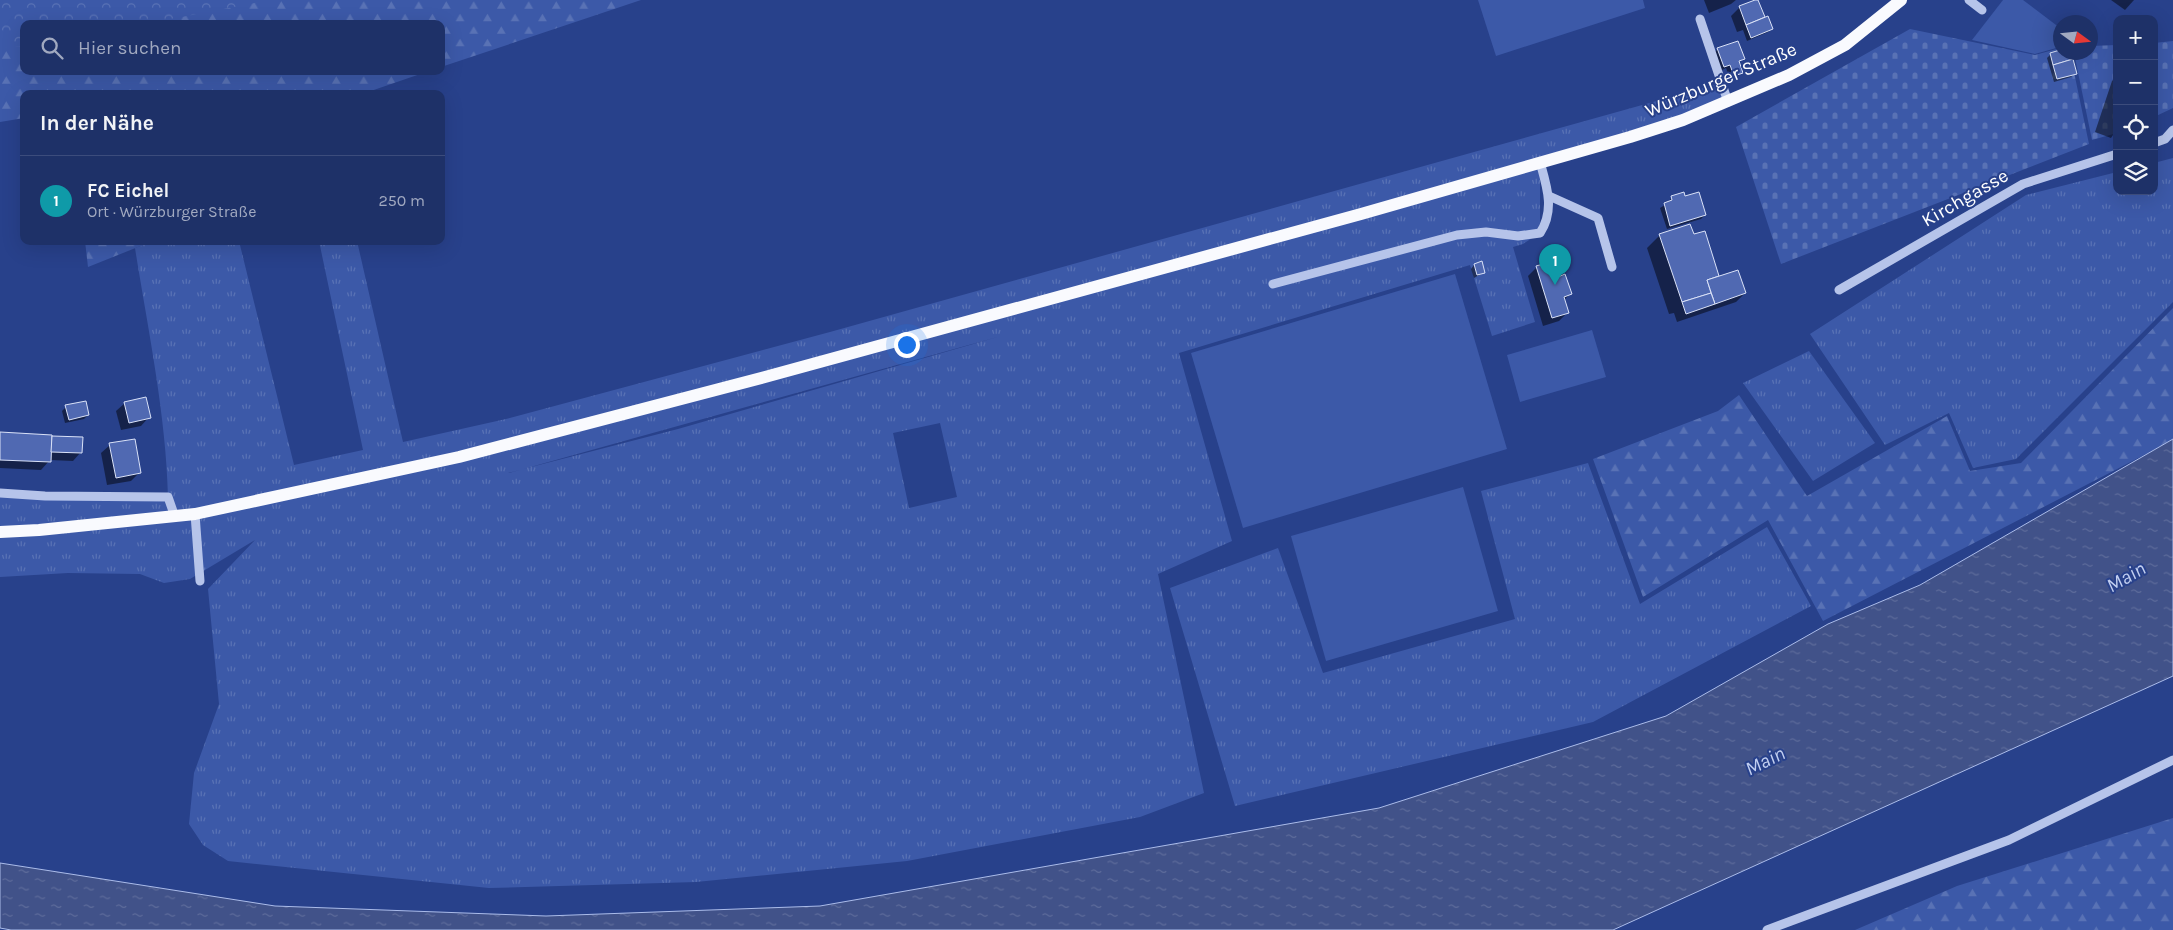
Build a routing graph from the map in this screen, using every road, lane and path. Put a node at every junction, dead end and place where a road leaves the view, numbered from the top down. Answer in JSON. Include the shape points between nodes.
{"nodes":[{"id":1,"x":1901,"y":0,"type":"edge"},
{"id":2,"x":1969,"y":0,"type":"edge"},
{"id":3,"x":1982,"y":10,"type":"dead end"},
{"id":4,"x":1700,"y":19,"type":"dead end"},
{"id":5,"x":1728,"y":102,"type":"junction"},
{"id":6,"x":2173,"y":130,"type":"edge"},
{"id":7,"x":2158,"y":142,"type":"edge"},
{"id":8,"x":2113,"y":155,"type":"edge"},
{"id":9,"x":1540,"y":162,"type":"junction"},
{"id":10,"x":1549,"y":196,"type":"junction"},
{"id":11,"x":1612,"y":267,"type":"dead end"},
{"id":12,"x":1273,"y":284,"type":"dead end"},
{"id":13,"x":1839,"y":290,"type":"dead end"},
{"id":14,"x":0,"y":493,"type":"edge"},
{"id":15,"x":195,"y":514,"type":"junction"},
{"id":16,"x":175,"y":517,"type":"junction"},
{"id":17,"x":0,"y":532,"type":"edge"},
{"id":18,"x":200,"y":581,"type":"dead end"},
{"id":19,"x":2173,"y":760,"type":"edge"},
{"id":20,"x":1767,"y":930,"type":"edge"}],
"edges":[{"from":1,"to":5,"type":"main road","name":"Würzburger Straße","via":[[1845,46]]},
{"from":2,"to":3,"type":"street"},
{"from":4,"to":5,"type":"street"},
{"from":5,"to":9,"type":"main road","name":"Würzburger Straße","via":[[1630,137]]},
{"from":6,"to":7,"type":"street"},
{"from":8,"to":13,"type":"street","name":"Kirchgasse","via":[[2023,184]]},
{"from":9,"to":10,"type":"street"},
{"from":9,"to":15,"type":"main road","name":"Würzburger Straße","via":[[708,392],[459,457]]},
{"from":10,"to":11,"type":"street","via":[[1598,218]]},
{"from":10,"to":12,"type":"street","via":[[1545,225],[1540,233],[1534,235],[1486,232],[1457,235]]},
{"from":14,"to":16,"type":"street","via":[[168,497]]},
{"from":15,"to":16,"type":"main road","name":"Würzburger Straße"},
{"from":15,"to":18,"type":"street"},
{"from":16,"to":17,"type":"main road","name":"Würzburger Straße"},
{"from":19,"to":20,"type":"street","via":[[2009,840]]}]}
